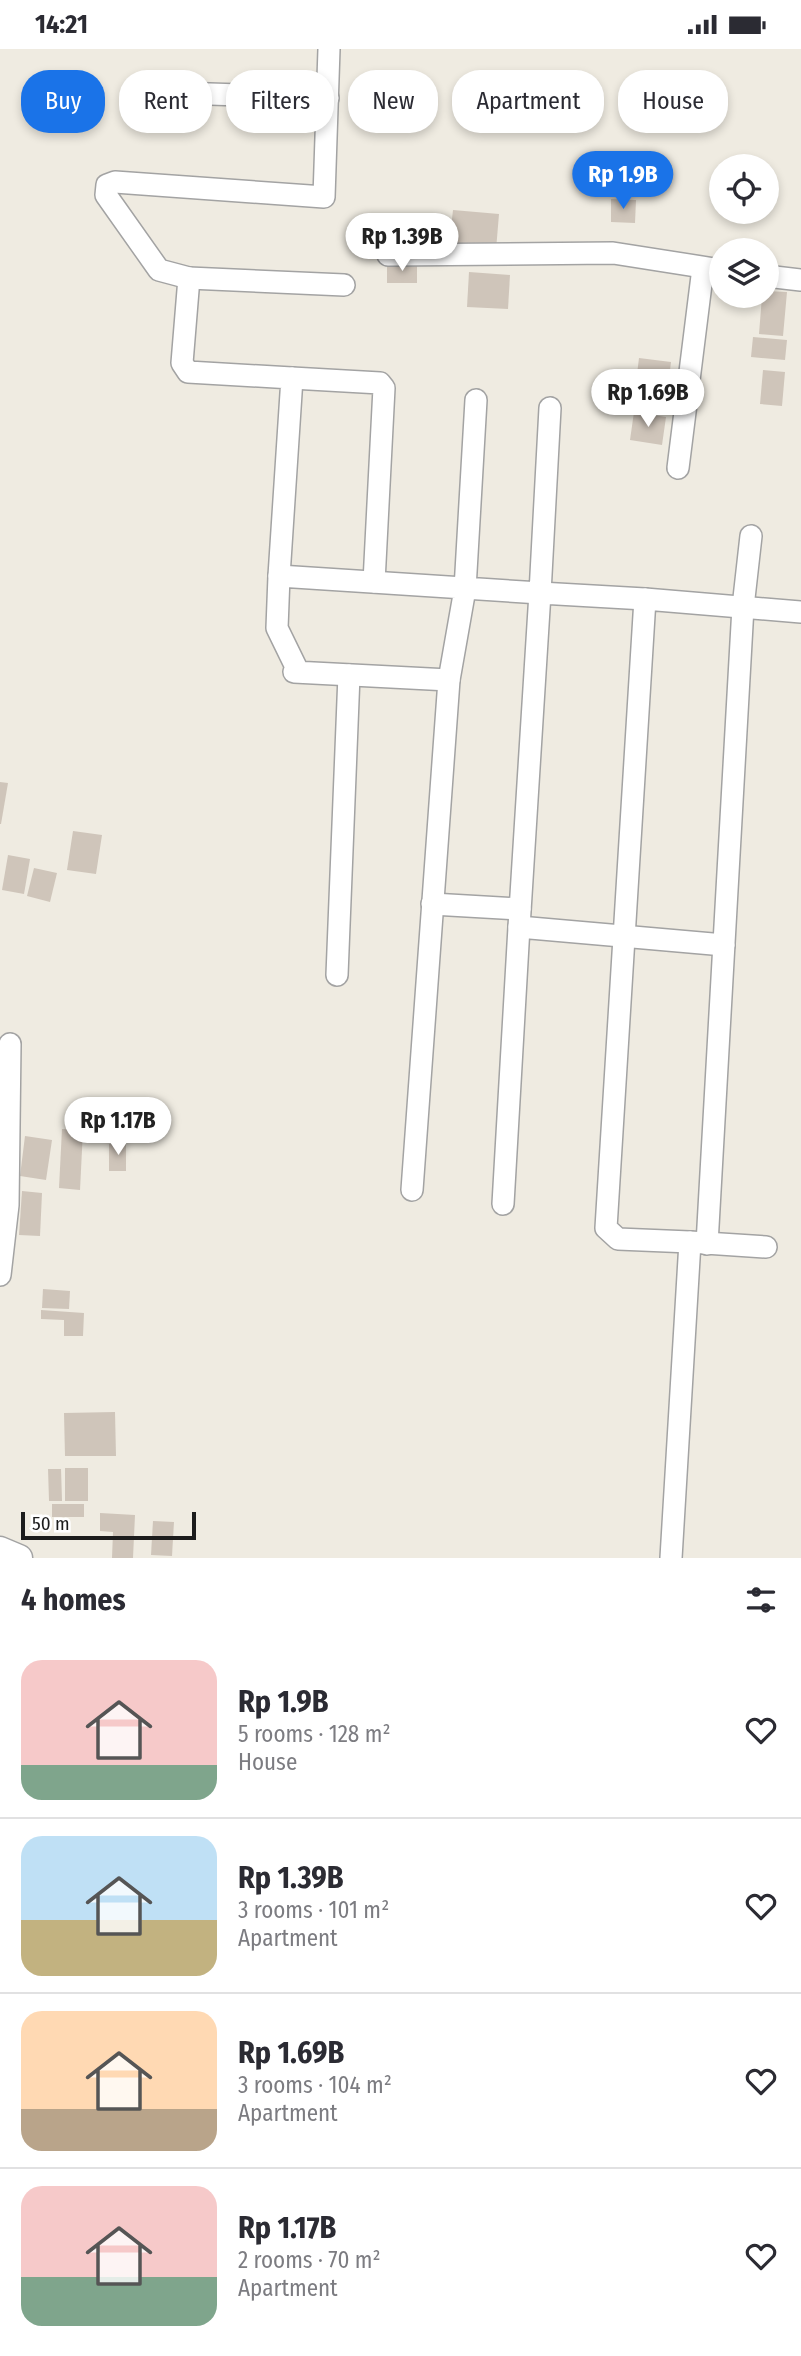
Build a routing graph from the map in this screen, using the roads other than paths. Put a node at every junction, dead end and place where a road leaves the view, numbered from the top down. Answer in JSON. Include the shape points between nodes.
{"nodes":[{"id":1,"x":329,"y":49,"type":"edge"},
{"id":2,"x":329,"y":70,"type":"edge"},
{"id":3,"x":327,"y":133,"type":"edge"},
{"id":4,"x":388,"y":254,"type":"dead end"},
{"id":5,"x":709,"y":269,"type":"edge"},
{"id":6,"x":779,"y":277,"type":"edge"},
{"id":7,"x":189,"y":278,"type":"junction"},
{"id":8,"x":801,"y":280,"type":"edge"},
{"id":9,"x":345,"y":285,"type":"dead end"},
{"id":10,"x":709,"y":287,"type":"edge"},
{"id":11,"x":292,"y":378,"type":"junction"},
{"id":12,"x":476,"y":400,"type":"dead end"},
{"id":13,"x":551,"y":408,"type":"dead end"},
{"id":14,"x":678,"y":468,"type":"dead end"},
{"id":15,"x":751,"y":536,"type":"dead end"},
{"id":16,"x":279,"y":576,"type":"junction"},
{"id":17,"x":374,"y":582,"type":"junction"},
{"id":18,"x":465,"y":589,"type":"junction"},
{"id":19,"x":540,"y":593,"type":"junction"},
{"id":20,"x":645,"y":599,"type":"junction"},
{"id":21,"x":743,"y":607,"type":"junction"},
{"id":22,"x":801,"y":612,"type":"edge"},
{"id":23,"x":349,"y":675,"type":"junction"},
{"id":24,"x":449,"y":680,"type":"junction"},
{"id":25,"x":432,"y":904,"type":"junction"},
{"id":26,"x":519,"y":918,"type":"junction"},
{"id":27,"x":624,"y":937,"type":"junction"},
{"id":28,"x":724,"y":945,"type":"junction"},
{"id":29,"x":337,"y":975,"type":"dead end"},
{"id":30,"x":10,"y":1044,"type":"dead end"},
{"id":31,"x":412,"y":1190,"type":"dead end"},
{"id":32,"x":503,"y":1204,"type":"dead end"},
{"id":33,"x":698,"y":1243,"type":"junction"},
{"id":34,"x":766,"y":1247,"type":"dead end"},
{"id":35,"x":0,"y":1275,"type":"edge"},
{"id":36,"x":0,"y":1550,"type":"edge"},
{"id":37,"x":19,"y":1558,"type":"edge"},
{"id":38,"x":671,"y":1558,"type":"edge"}],
"edges":[{"from":1,"to":2,"type":"street"},
{"from":3,"to":7,"type":"street","via":[[324,197],[107,185],[106,195],[159,270]]},
{"from":4,"to":5,"type":"street","via":[[613,253]]},
{"from":6,"to":8,"type":"street"},
{"from":7,"to":9,"type":"street"},
{"from":7,"to":11,"type":"street","via":[[182,363],[188,372]]},
{"from":10,"to":14,"type":"street"},
{"from":11,"to":16,"type":"street"},
{"from":11,"to":17,"type":"street","via":[[380,383],[384,388]]},
{"from":12,"to":18,"type":"street"},
{"from":13,"to":19,"type":"street"},
{"from":15,"to":21,"type":"street"},
{"from":16,"to":17,"type":"street"},
{"from":16,"to":23,"type":"street","via":[[277,628],[296,667],[294,672]]},
{"from":17,"to":18,"type":"street"},
{"from":18,"to":19,"type":"street"},
{"from":18,"to":24,"type":"street"},
{"from":19,"to":20,"type":"street"},
{"from":19,"to":26,"type":"street"},
{"from":20,"to":21,"type":"street"},
{"from":20,"to":27,"type":"street"},
{"from":21,"to":22,"type":"street"},
{"from":21,"to":28,"type":"street"},
{"from":23,"to":24,"type":"street"},
{"from":23,"to":29,"type":"street"},
{"from":24,"to":25,"type":"street"},
{"from":25,"to":26,"type":"street"},
{"from":25,"to":31,"type":"street"},
{"from":26,"to":27,"type":"street"},
{"from":26,"to":32,"type":"street"},
{"from":27,"to":28,"type":"street"},
{"from":27,"to":33,"type":"street","via":[[606,1228],[618,1239]]},
{"from":28,"to":33,"type":"street"},
{"from":30,"to":35,"type":"street","via":[[9,1205]]},
{"from":33,"to":34,"type":"street"},
{"from":33,"to":38,"type":"street"},
{"from":36,"to":37,"type":"street"}]}
